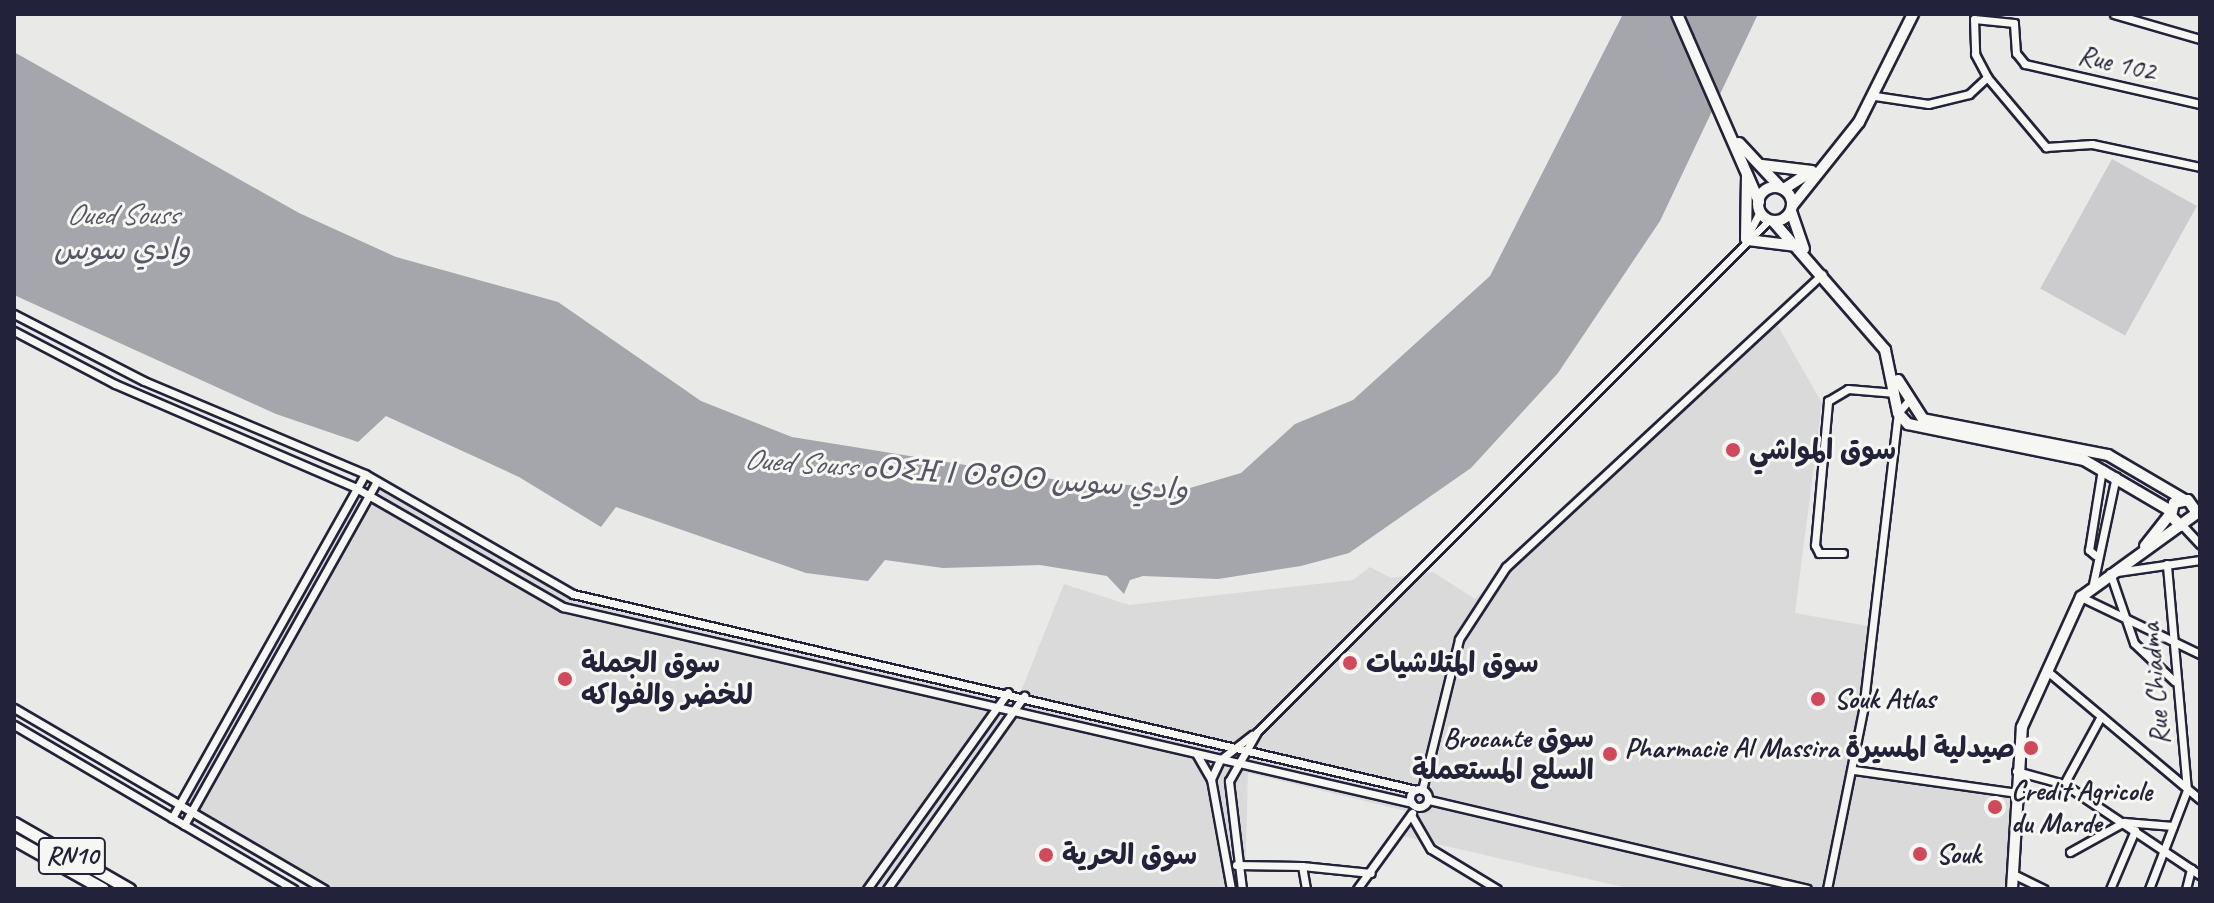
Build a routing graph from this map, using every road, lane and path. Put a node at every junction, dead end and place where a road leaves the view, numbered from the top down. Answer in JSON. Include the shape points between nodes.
{"nodes":[{"id":1,"x":1677,"y":14,"type":"edge"},
{"id":2,"x":1913,"y":14,"type":"edge"},
{"id":3,"x":2114,"y":14,"type":"edge"},
{"id":4,"x":2200,"y":39,"type":"edge"},
{"id":5,"x":1987,"y":77,"type":"junction"},
{"id":6,"x":1875,"y":96,"type":"junction"},
{"id":7,"x":2200,"y":104,"type":"edge"},
{"id":8,"x":1738,"y":142,"type":"junction"},
{"id":9,"x":1826,"y":160,"type":"junction"},
{"id":10,"x":1760,"y":164,"type":"junction"},
{"id":11,"x":2200,"y":167,"type":"edge"},
{"id":12,"x":1748,"y":169,"type":"junction"},
{"id":13,"x":1812,"y":171,"type":"junction"},
{"id":14,"x":1782,"y":188,"type":"junction"},
{"id":15,"x":1759,"y":206,"type":"junction"},
{"id":16,"x":1792,"y":208,"type":"junction"},
{"id":17,"x":1771,"y":220,"type":"junction"},
{"id":18,"x":1746,"y":241,"type":"junction"},
{"id":19,"x":1802,"y":249,"type":"junction"},
{"id":20,"x":1824,"y":272,"type":"junction"},
{"id":21,"x":14,"y":314,"type":"edge"},
{"id":22,"x":14,"y":331,"type":"edge"},
{"id":23,"x":1904,"y":395,"type":"junction"},
{"id":24,"x":1917,"y":414,"type":"junction"},
{"id":25,"x":1903,"y":427,"type":"junction"},
{"id":26,"x":2103,"y":466,"type":"junction"},
{"id":27,"x":365,"y":474,"type":"junction"},
{"id":28,"x":2116,"y":474,"type":"junction"},
{"id":29,"x":377,"y":481,"type":"junction"},
{"id":30,"x":356,"y":488,"type":"junction"},
{"id":31,"x":2200,"y":494,"type":"edge"},
{"id":32,"x":369,"y":495,"type":"junction"},
{"id":33,"x":2183,"y":499,"type":"junction"},
{"id":34,"x":2171,"y":512,"type":"junction"},
{"id":35,"x":2199,"y":514,"type":"edge"},
{"id":36,"x":2182,"y":526,"type":"junction"},
{"id":37,"x":2200,"y":544,"type":"edge"},
{"id":38,"x":2144,"y":547,"type":"junction"},
{"id":39,"x":1843,"y":553,"type":"dead end"},
{"id":40,"x":2095,"y":555,"type":"junction"},
{"id":41,"x":2200,"y":560,"type":"edge"},
{"id":42,"x":2167,"y":564,"type":"junction"},
{"id":43,"x":2110,"y":573,"type":"junction"},
{"id":44,"x":2093,"y":584,"type":"junction"},
{"id":45,"x":2081,"y":597,"type":"junction"},
{"id":46,"x":2125,"y":618,"type":"junction"},
{"id":47,"x":2174,"y":641,"type":"junction"},
{"id":48,"x":2200,"y":654,"type":"edge"},
{"id":49,"x":2046,"y":670,"type":"junction"},
{"id":50,"x":2174,"y":681,"type":"junction"},
{"id":51,"x":1008,"y":692,"type":"junction"},
{"id":52,"x":1024,"y":696,"type":"junction"},
{"id":53,"x":999,"y":706,"type":"junction"},
{"id":54,"x":14,"y":708,"type":"edge"},
{"id":55,"x":1017,"y":710,"type":"junction"},
{"id":56,"x":2101,"y":716,"type":"junction"},
{"id":57,"x":14,"y":725,"type":"edge"},
{"id":58,"x":1257,"y":732,"type":"junction"},
{"id":59,"x":1234,"y":748,"type":"junction"},
{"id":60,"x":1244,"y":751,"type":"junction"},
{"id":61,"x":1197,"y":755,"type":"junction"},
{"id":62,"x":1220,"y":760,"type":"junction"},
{"id":63,"x":1235,"y":763,"type":"junction"},
{"id":64,"x":1854,"y":770,"type":"junction"},
{"id":65,"x":2016,"y":771,"type":"junction"},
{"id":66,"x":1211,"y":779,"type":"junction"},
{"id":67,"x":2064,"y":784,"type":"junction"},
{"id":68,"x":1419,"y":790,"type":"junction"},
{"id":69,"x":2187,"y":790,"type":"junction"},
{"id":70,"x":2017,"y":793,"type":"junction"},
{"id":71,"x":2200,"y":799,"type":"edge"},
{"id":72,"x":1429,"y":800,"type":"junction"},
{"id":73,"x":1413,"y":804,"type":"junction"},
{"id":74,"x":179,"y":806,"type":"junction"},
{"id":75,"x":191,"y":813,"type":"junction"},
{"id":76,"x":1411,"y":815,"type":"junction"},
{"id":77,"x":172,"y":818,"type":"junction"},
{"id":78,"x":2124,"y":822,"type":"junction"},
{"id":79,"x":14,"y":823,"type":"edge"},
{"id":80,"x":184,"y":825,"type":"junction"},
{"id":81,"x":2173,"y":826,"type":"junction"},
{"id":82,"x":2135,"y":830,"type":"junction"},
{"id":83,"x":14,"y":839,"type":"edge"},
{"id":84,"x":2164,"y":851,"type":"junction"},
{"id":85,"x":2070,"y":852,"type":"dead end"},
{"id":86,"x":1237,"y":865,"type":"junction"},
{"id":87,"x":1302,"y":866,"type":"junction"},
{"id":88,"x":1227,"y":867,"type":"junction"},
{"id":89,"x":2191,"y":869,"type":"junction"},
{"id":90,"x":1371,"y":873,"type":"junction"},
{"id":91,"x":2013,"y":874,"type":"junction"},
{"id":92,"x":2200,"y":875,"type":"edge"},
{"id":93,"x":103,"y":889,"type":"edge"},
{"id":94,"x":129,"y":889,"type":"edge"},
{"id":95,"x":294,"y":889,"type":"edge"},
{"id":96,"x":324,"y":889,"type":"edge"},
{"id":97,"x":867,"y":889,"type":"edge"},
{"id":98,"x":887,"y":889,"type":"edge"},
{"id":99,"x":1231,"y":889,"type":"edge"},
{"id":100,"x":1242,"y":889,"type":"edge"},
{"id":101,"x":1306,"y":889,"type":"edge"},
{"id":102,"x":1357,"y":889,"type":"edge"},
{"id":103,"x":1497,"y":889,"type":"edge"},
{"id":104,"x":1807,"y":889,"type":"edge"},
{"id":105,"x":1827,"y":889,"type":"edge"},
{"id":106,"x":2012,"y":889,"type":"edge"},
{"id":107,"x":2044,"y":889,"type":"edge"},
{"id":108,"x":2110,"y":889,"type":"edge"},
{"id":109,"x":2149,"y":889,"type":"edge"},
{"id":110,"x":2186,"y":889,"type":"edge"}],
"edges":[{"from":1,"to":8,"type":"street"},
{"from":2,"to":6,"type":"street"},
{"from":3,"to":4,"type":"street"},
{"from":5,"to":6,"type":"street","via":[[1959,98],[1914,107]]},
{"from":5,"to":7,"type":"street","name":"Rue 102","via":[[1975,54],[1978,15],[2014,23],[2016,53],[2025,64]]},
{"from":5,"to":11,"type":"street","via":[[2046,147],[2092,144]]},
{"from":6,"to":9,"type":"street"},
{"from":8,"to":10,"type":"street"},
{"from":8,"to":12,"type":"street"},
{"from":9,"to":13,"type":"street"},
{"from":9,"to":16,"type":"street"},
{"from":10,"to":13,"type":"street"},
{"from":10,"to":14,"type":"street"},
{"from":12,"to":15,"type":"street"},
{"from":12,"to":18,"type":"street"},
{"from":13,"to":14,"type":"street"},
{"from":14,"to":15,"type":"street","via":[[1766,190]]},
{"from":14,"to":16,"type":"street"},
{"from":15,"to":17,"type":"street"},
{"from":15,"to":18,"type":"street"},
{"from":16,"to":17,"type":"street"},
{"from":16,"to":19,"type":"street"},
{"from":17,"to":18,"type":"street"},
{"from":17,"to":19,"type":"street"},
{"from":18,"to":19,"type":"street"},
{"from":18,"to":58,"type":"street"},
{"from":19,"to":20,"type":"street"},
{"from":20,"to":23,"type":"street","via":[[1885,350]]},
{"from":20,"to":68,"type":"street","via":[[1506,567],[1459,639]]},
{"from":21,"to":27,"type":"street","via":[[144,381]]},
{"from":22,"to":30,"type":"street","via":[[115,384]]},
{"from":23,"to":24,"type":"street"},
{"from":23,"to":25,"type":"street","via":[[1898,413]]},
{"from":23,"to":39,"type":"street","via":[[1848,389],[1828,401],[1815,545],[1819,553]]},
{"from":24,"to":25,"type":"street"},
{"from":24,"to":33,"type":"street","via":[[2108,455]]},
{"from":25,"to":26,"type":"street"},
{"from":25,"to":64,"type":"street"},
{"from":26,"to":28,"type":"street"},
{"from":26,"to":40,"type":"street","via":[[2089,550]]},
{"from":27,"to":29,"type":"street"},
{"from":27,"to":30,"type":"street"},
{"from":28,"to":34,"type":"street"},
{"from":28,"to":40,"type":"street","via":[[2103,550]]},
{"from":29,"to":32,"type":"street"},
{"from":29,"to":51,"type":"street","via":[[573,594]]},
{"from":30,"to":32,"type":"street"},
{"from":30,"to":74,"type":"street"},
{"from":31,"to":33,"type":"street"},
{"from":32,"to":53,"type":"street","via":[[563,607]]},
{"from":32,"to":75,"type":"street"},
{"from":33,"to":34,"type":"street"},
{"from":33,"to":35,"type":"street"},
{"from":34,"to":36,"type":"street"},
{"from":34,"to":38,"type":"street"},
{"from":35,"to":36,"type":"street"},
{"from":36,"to":37,"type":"street"},
{"from":36,"to":38,"type":"street"},
{"from":38,"to":43,"type":"street"},
{"from":40,"to":44,"type":"street"},
{"from":41,"to":42,"type":"street"},
{"from":42,"to":43,"type":"street"},
{"from":42,"to":47,"type":"street","name":"Rue Chiadma"},
{"from":43,"to":44,"type":"street"},
{"from":43,"to":46,"type":"street"},
{"from":44,"to":45,"type":"street"},
{"from":45,"to":46,"type":"street"},
{"from":45,"to":49,"type":"street"},
{"from":46,"to":47,"type":"street"},
{"from":46,"to":50,"type":"street","via":[[2146,660]]},
{"from":47,"to":48,"type":"street"},
{"from":47,"to":50,"type":"street","name":"Rue Chiadma"},
{"from":49,"to":56,"type":"street"},
{"from":49,"to":65,"type":"street","via":[[2022,727]]},
{"from":50,"to":69,"type":"street","name":"Rue Chiadma"},
{"from":51,"to":52,"type":"street"},
{"from":51,"to":53,"type":"street"},
{"from":52,"to":55,"type":"street"},
{"from":52,"to":59,"type":"street"},
{"from":53,"to":55,"type":"street"},
{"from":53,"to":97,"type":"street"},
{"from":54,"to":74,"type":"street"},
{"from":55,"to":61,"type":"street"},
{"from":55,"to":98,"type":"street"},
{"from":56,"to":67,"type":"street"},
{"from":56,"to":69,"type":"street"},
{"from":57,"to":77,"type":"street"},
{"from":58,"to":59,"type":"street"},
{"from":58,"to":60,"type":"street"},
{"from":59,"to":60,"type":"street"},
{"from":59,"to":62,"type":"street"},
{"from":60,"to":63,"type":"street"},
{"from":60,"to":68,"type":"street"},
{"from":61,"to":62,"type":"street"},
{"from":61,"to":66,"type":"street"},
{"from":62,"to":63,"type":"street"},
{"from":62,"to":66,"type":"street"},
{"from":63,"to":73,"type":"street"},
{"from":63,"to":86,"type":"street","via":[[1229,816]]},
{"from":64,"to":70,"type":"street"},
{"from":64,"to":105,"type":"street"},
{"from":65,"to":67,"type":"street"},
{"from":65,"to":70,"type":"street"},
{"from":66,"to":88,"type":"street"},
{"from":67,"to":78,"type":"street"},
{"from":68,"to":72,"type":"street"},
{"from":68,"to":73,"type":"street"},
{"from":69,"to":71,"type":"street"},
{"from":69,"to":81,"type":"street","name":"Rue Chiadma"},
{"from":70,"to":91,"type":"street"},
{"from":72,"to":73,"type":"street"},
{"from":72,"to":104,"type":"street"},
{"from":73,"to":76,"type":"street"},
{"from":74,"to":75,"type":"street"},
{"from":74,"to":77,"type":"street"},
{"from":75,"to":80,"type":"street"},
{"from":75,"to":96,"type":"street"},
{"from":76,"to":90,"type":"street"},
{"from":76,"to":103,"type":"street","via":[[1431,849]]},
{"from":77,"to":80,"type":"street"},
{"from":78,"to":81,"type":"street"},
{"from":78,"to":82,"type":"street"},
{"from":78,"to":85,"type":"street"},
{"from":79,"to":94,"type":"main road","number":"RN10"},
{"from":80,"to":95,"type":"street"},
{"from":81,"to":84,"type":"street","name":"Rue Chiadma"},
{"from":82,"to":84,"type":"street"},
{"from":82,"to":108,"type":"street"},
{"from":83,"to":93,"type":"main road","number":"RN10"},
{"from":84,"to":89,"type":"street"},
{"from":84,"to":109,"type":"street","name":"Rue Chiadma"},
{"from":86,"to":87,"type":"street"},
{"from":86,"to":88,"type":"street"},
{"from":86,"to":100,"type":"street"},
{"from":87,"to":90,"type":"street"},
{"from":87,"to":101,"type":"street"},
{"from":88,"to":99,"type":"street"},
{"from":89,"to":92,"type":"street"},
{"from":89,"to":110,"type":"street"},
{"from":90,"to":102,"type":"street"},
{"from":91,"to":106,"type":"street"},
{"from":91,"to":107,"type":"street"}]}
